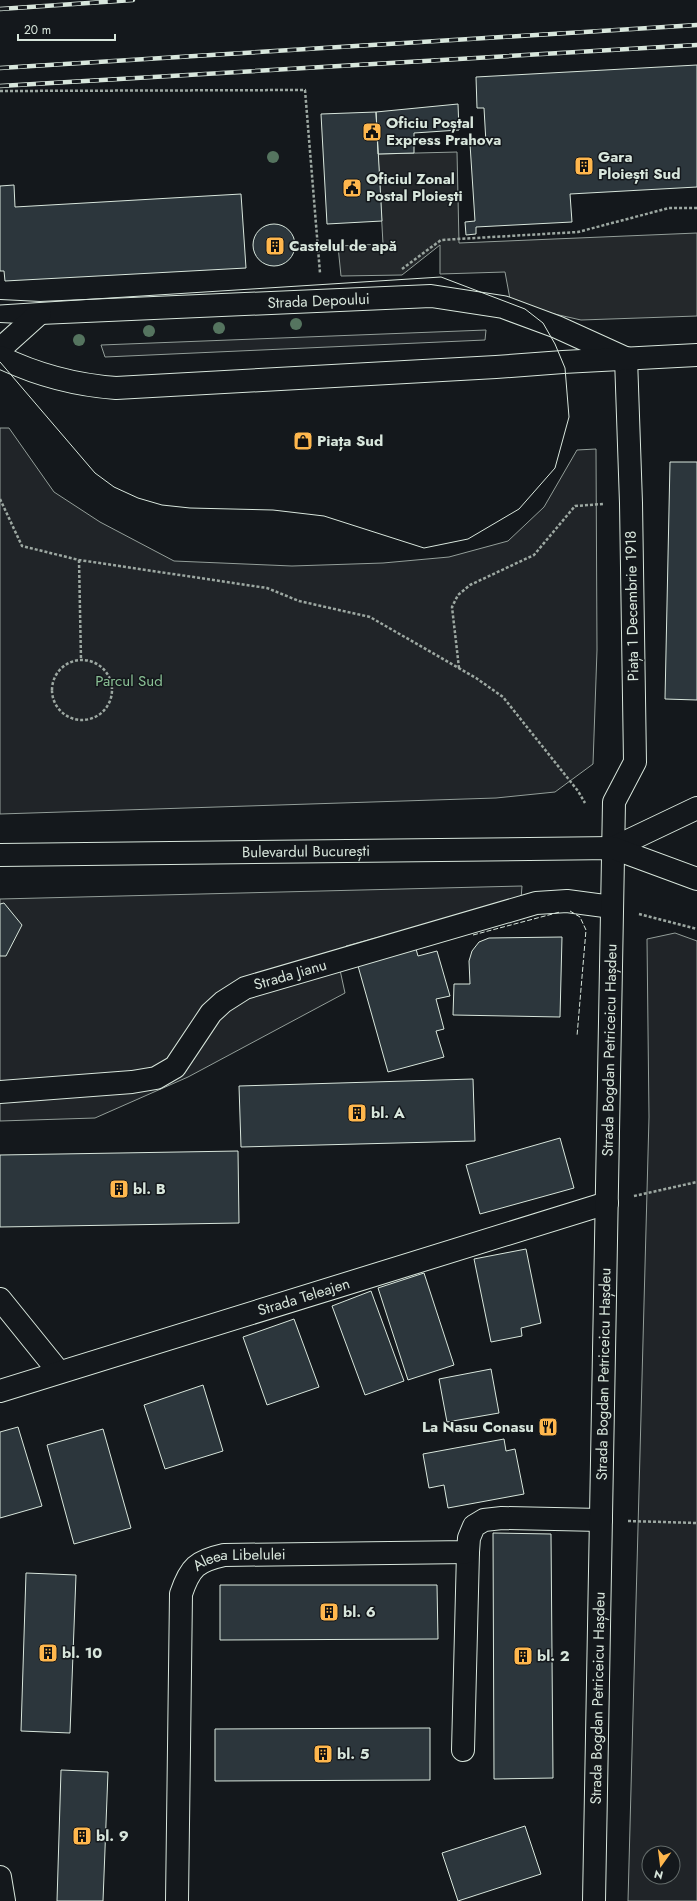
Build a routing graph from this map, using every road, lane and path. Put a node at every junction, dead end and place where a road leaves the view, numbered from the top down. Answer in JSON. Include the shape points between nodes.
{"nodes":[{"id":1,"x":0,"y":91,"type":"edge"},
{"id":2,"x":697,"y":208,"type":"edge"},
{"id":3,"x":401,"y":269,"type":"dead end"},
{"id":4,"x":320,"y":273,"type":"dead end"},
{"id":5,"x":0,"y":310,"type":"edge"},
{"id":6,"x":40,"y":313,"type":"junction"},
{"id":7,"x":0,"y":349,"type":"edge"},
{"id":8,"x":697,"y":355,"type":"edge"},
{"id":9,"x":0,"y":358,"type":"edge"},
{"id":10,"x":626,"y":358,"type":"junction"},
{"id":11,"x":0,"y":500,"type":"edge"},
{"id":12,"x":631,"y":503,"type":"junction"},
{"id":13,"x":78,"y":560,"type":"junction"},
{"id":14,"x":81,"y":660,"type":"junction"},
{"id":15,"x":459,"y":669,"type":"junction"},
{"id":16,"x":586,"y":804,"type":"dead end"},
{"id":17,"x":697,"y":808,"type":"edge"},
{"id":18,"x":612,"y":848,"type":"junction"},
{"id":19,"x":0,"y":854,"type":"edge"},
{"id":20,"x":647,"y":860,"type":"junction"},
{"id":21,"x":697,"y":879,"type":"edge"},
{"id":22,"x":697,"y":894,"type":"edge"},
{"id":23,"x":612,"y":907,"type":"junction"},
{"id":24,"x":697,"y":929,"type":"edge"},
{"id":25,"x":0,"y":1092,"type":"edge"},
{"id":26,"x":697,"y":1182,"type":"edge"},
{"id":27,"x":607,"y":1203,"type":"junction"},
{"id":28,"x":0,"y":1299,"type":"edge"},
{"id":29,"x":59,"y":1372,"type":"junction"},
{"id":30,"x":0,"y":1391,"type":"edge"},
{"id":31,"x":602,"y":1520,"type":"junction"},
{"id":32,"x":697,"y":1523,"type":"edge"},
{"id":33,"x":468,"y":1552,"type":"junction"},
{"id":34,"x":464,"y":1750,"type":"dead end"},
{"id":35,"x":0,"y":1877,"type":"edge"},
{"id":36,"x":4,"y":1901,"type":"edge"},
{"id":37,"x":177,"y":1901,"type":"edge"},
{"id":38,"x":594,"y":1901,"type":"edge"}],
"edges":[{"from":1,"to":4,"type":"path","via":[[305,90]]},
{"from":2,"to":3,"type":"path","via":[[669,208],[578,232],[440,240]]},
{"from":5,"to":6,"type":"street","name":"Strada Depoului"},
{"from":6,"to":7,"type":"street"},
{"from":6,"to":10,"type":"street","name":"Strada Depoului","via":[[431,296],[503,307],[557,327]]},
{"from":8,"to":10,"type":"street","name":"Strada Depoului"},
{"from":9,"to":10,"type":"street","name":"Strada Depoului","via":[[64,382],[116,388]]},
{"from":10,"to":12,"type":"street","name":"Piața 1 Decembrie 1918"},
{"from":11,"to":13,"type":"path","via":[[22,546]]},
{"from":12,"to":15,"type":"path","via":[[575,506],[534,555],[470,585],[458,595],[452,607]]},
{"from":12,"to":18,"type":"street","name":"Piața 1 Decembrie 1918","via":[[635,762],[614,802]]},
{"from":13,"to":14,"type":"path"},
{"from":13,"to":15,"type":"path","via":[[267,588],[299,601],[370,618]]},
{"from":14,"to":14,"type":"path","via":[[64,666],[57,673],[52,691],[58,709],[74,719],[83,720],[101,713],[108,704],[111,685],[100,667]]},
{"from":15,"to":16,"type":"path","via":[[503,697]]},
{"from":17,"to":18,"type":"street","name":"Bulevardul București"},
{"from":18,"to":19,"type":"street","name":"Bulevardul București"},
{"from":18,"to":20,"type":"street","name":"Bulevardul București"},
{"from":18,"to":23,"type":"street","name":"Strada Bogdan Petriceicu Hașdeu"},
{"from":20,"to":21,"type":"street","name":"Bulevardul București"},
{"from":20,"to":22,"type":"street"},
{"from":23,"to":24,"type":"path"},
{"from":23,"to":25,"type":"street","name":"Strada Jianu","via":[[567,901],[536,902],[245,988],[211,1013],[175,1067],[156,1078]]},
{"from":23,"to":27,"type":"street","name":"Strada Bogdan Petriceicu Hașdeu"},
{"from":26,"to":27,"type":"path"},
{"from":27,"to":29,"type":"street","name":"Strada Teleajen"},
{"from":27,"to":31,"type":"street","name":"Strada Bogdan Petriceicu Hașdeu"},
{"from":28,"to":29,"type":"street"},
{"from":29,"to":30,"type":"street","name":"Strada Teleajen"},
{"from":31,"to":32,"type":"path"},
{"from":31,"to":33,"type":"street","via":[[484,1520],[474,1526],[469,1538]]},
{"from":31,"to":38,"type":"street","name":"Strada Bogdan Petriceicu Hașdeu"},
{"from":33,"to":34,"type":"street"},
{"from":33,"to":37,"type":"street","name":"Aleea Libelulei","via":[[224,1555],[208,1559],[194,1567],[181,1594]]},
{"from":35,"to":36,"type":"street"}]}
